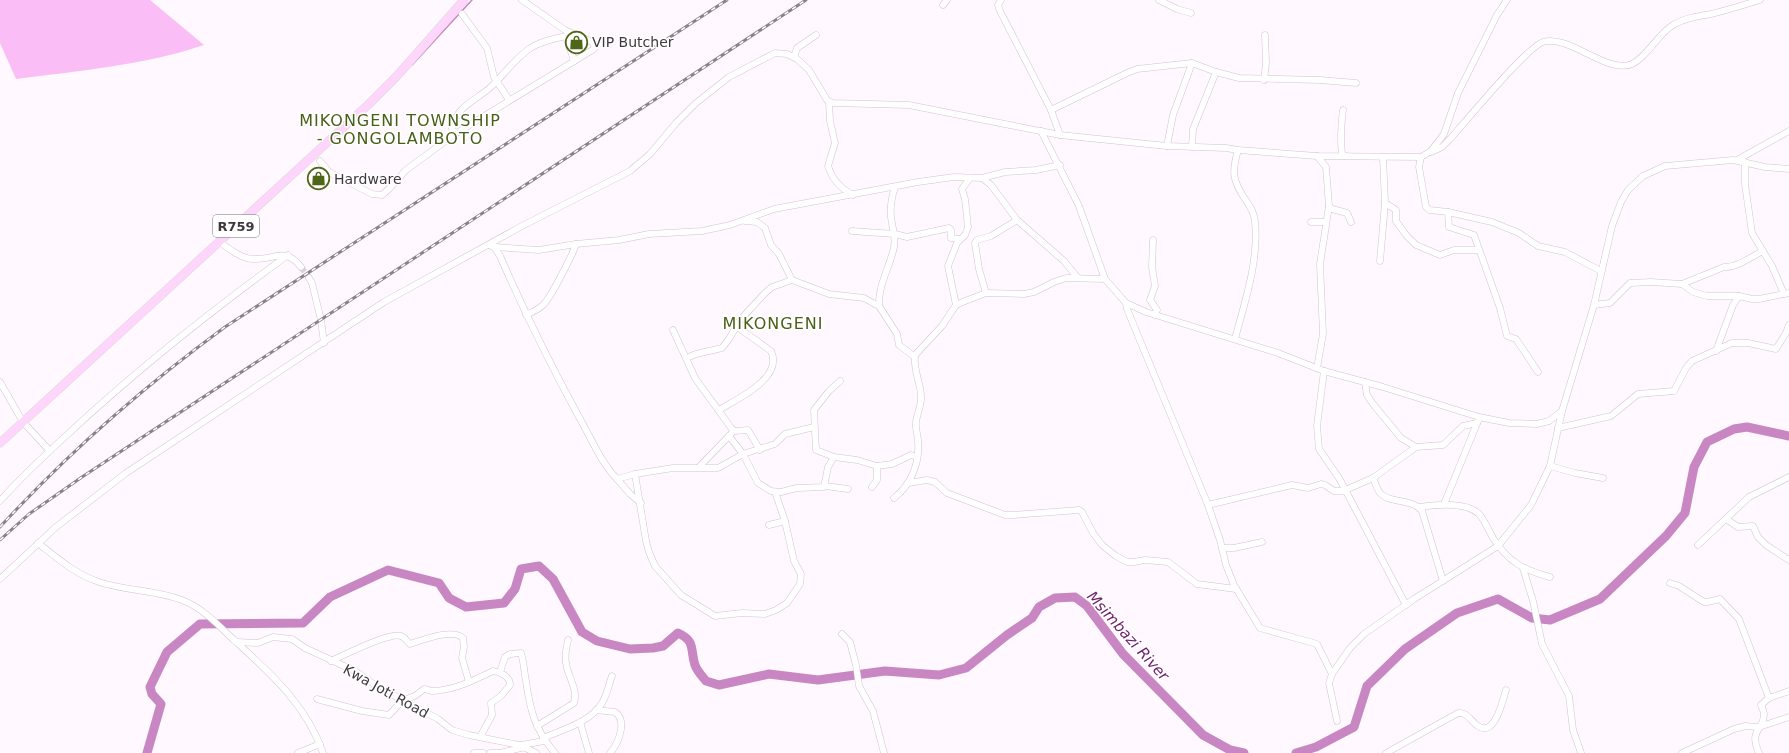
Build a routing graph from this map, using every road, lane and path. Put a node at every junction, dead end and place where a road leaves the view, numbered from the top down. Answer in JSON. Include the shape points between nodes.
{"nodes":[{"id":1,"x":464,"y":0,"type":"edge"},
{"id":2,"x":522,"y":0,"type":"edge"},
{"id":3,"x":1001,"y":0,"type":"edge"},
{"id":4,"x":1159,"y":0,"type":"edge"},
{"id":5,"x":1507,"y":0,"type":"edge"},
{"id":6,"x":1760,"y":0,"type":"edge"},
{"id":7,"x":1191,"y":13,"type":"dead end"},
{"id":8,"x":462,"y":14,"type":"dead end"},
{"id":9,"x":568,"y":33,"type":"junction"},
{"id":10,"x":1265,"y":35,"type":"dead end"},
{"id":11,"x":816,"y":36,"type":"dead end"},
{"id":12,"x":794,"y":57,"type":"junction"},
{"id":13,"x":574,"y":61,"type":"junction"},
{"id":14,"x":1192,"y":63,"type":"junction"},
{"id":15,"x":1216,"y":72,"type":"junction"},
{"id":16,"x":1264,"y":80,"type":"junction"},
{"id":17,"x":496,"y":82,"type":"junction"},
{"id":18,"x":1356,"y":84,"type":"dead end"},
{"id":19,"x":509,"y":100,"type":"junction"},
{"id":20,"x":829,"y":102,"type":"junction"},
{"id":21,"x":1051,"y":110,"type":"junction"},
{"id":22,"x":1343,"y":110,"type":"dead end"},
{"id":23,"x":1041,"y":131,"type":"junction"},
{"id":24,"x":1789,"y":131,"type":"edge"},
{"id":25,"x":455,"y":134,"type":"junction"},
{"id":26,"x":1060,"y":135,"type":"junction"},
{"id":27,"x":1167,"y":146,"type":"junction"},
{"id":28,"x":1192,"y":147,"type":"junction"},
{"id":29,"x":1238,"y":150,"type":"junction"},
{"id":30,"x":1317,"y":156,"type":"junction"},
{"id":31,"x":1346,"y":156,"type":"junction"},
{"id":32,"x":1423,"y":156,"type":"junction"},
{"id":33,"x":1384,"y":157,"type":"junction"},
{"id":34,"x":1737,"y":160,"type":"junction"},
{"id":35,"x":320,"y":161,"type":"dead end"},
{"id":36,"x":1746,"y":162,"type":"junction"},
{"id":37,"x":1060,"y":165,"type":"junction"},
{"id":38,"x":1789,"y":168,"type":"edge"},
{"id":39,"x":970,"y":178,"type":"junction"},
{"id":40,"x":982,"y":178,"type":"junction"},
{"id":41,"x":895,"y":187,"type":"junction"},
{"id":42,"x":853,"y":194,"type":"junction"},
{"id":43,"x":1385,"y":204,"type":"junction"},
{"id":44,"x":1329,"y":206,"type":"junction"},
{"id":45,"x":1448,"y":212,"type":"junction"},
{"id":46,"x":1017,"y":220,"type":"junction"},
{"id":47,"x":740,"y":221,"type":"junction"},
{"id":48,"x":1311,"y":222,"type":"dead end"},
{"id":49,"x":1326,"y":222,"type":"junction"},
{"id":50,"x":1351,"y":222,"type":"dead end"},
{"id":51,"x":852,"y":231,"type":"dead end"},
{"id":52,"x":895,"y":234,"type":"junction"},
{"id":53,"x":959,"y":240,"type":"junction"},
{"id":54,"x":1153,"y":240,"type":"dead end"},
{"id":55,"x":219,"y":241,"type":"junction"},
{"id":56,"x":576,"y":244,"type":"junction"},
{"id":57,"x":491,"y":246,"type":"junction"},
{"id":58,"x":1478,"y":250,"type":"junction"},
{"id":59,"x":1763,"y":251,"type":"junction"},
{"id":60,"x":288,"y":255,"type":"junction"},
{"id":61,"x":1380,"y":261,"type":"dead end"},
{"id":62,"x":301,"y":267,"type":"tunnel mouth"},
{"id":63,"x":1601,"y":271,"type":"junction"},
{"id":64,"x":1077,"y":277,"type":"junction"},
{"id":65,"x":308,"y":278,"type":"tunnel mouth"},
{"id":66,"x":1105,"y":279,"type":"junction"},
{"id":67,"x":792,"y":280,"type":"junction"},
{"id":68,"x":1682,"y":284,"type":"junction"},
{"id":69,"x":986,"y":293,"type":"junction"},
{"id":70,"x":1786,"y":293,"type":"edge"},
{"id":71,"x":1739,"y":296,"type":"junction"},
{"id":72,"x":1126,"y":302,"type":"junction"},
{"id":73,"x":956,"y":305,"type":"junction"},
{"id":74,"x":1594,"y":305,"type":"junction"},
{"id":75,"x":879,"y":306,"type":"junction"},
{"id":76,"x":526,"y":315,"type":"junction"},
{"id":77,"x":1155,"y":315,"type":"junction"},
{"id":78,"x":1789,"y":325,"type":"edge"},
{"id":79,"x":736,"y":326,"type":"junction"},
{"id":80,"x":673,"y":330,"type":"dead end"},
{"id":81,"x":1235,"y":339,"type":"junction"},
{"id":82,"x":324,"y":343,"type":"junction"},
{"id":83,"x":1716,"y":351,"type":"junction"},
{"id":84,"x":915,"y":357,"type":"junction"},
{"id":85,"x":687,"y":358,"type":"junction"},
{"id":86,"x":1317,"y":368,"type":"junction"},
{"id":87,"x":1324,"y":371,"type":"junction"},
{"id":88,"x":1538,"y":372,"type":"dead end"},
{"id":89,"x":840,"y":381,"type":"dead end"},
{"id":90,"x":0,"y":382,"type":"edge"},
{"id":91,"x":1365,"y":382,"type":"junction"},
{"id":92,"x":719,"y":410,"type":"junction"},
{"id":93,"x":1562,"y":411,"type":"junction"},
{"id":94,"x":1478,"y":420,"type":"junction"},
{"id":95,"x":23,"y":422,"type":"junction"},
{"id":96,"x":814,"y":427,"type":"junction"},
{"id":97,"x":1558,"y":428,"type":"junction"},
{"id":98,"x":735,"y":431,"type":"junction"},
{"id":99,"x":729,"y":436,"type":"junction"},
{"id":100,"x":0,"y":443,"type":"edge"},
{"id":101,"x":1416,"y":447,"type":"junction"},
{"id":102,"x":760,"y":450,"type":"junction"},
{"id":103,"x":50,"y":451,"type":"junction"},
{"id":104,"x":743,"y":454,"type":"junction"},
{"id":105,"x":834,"y":457,"type":"junction"},
{"id":106,"x":917,"y":457,"type":"junction"},
{"id":107,"x":877,"y":466,"type":"junction"},
{"id":108,"x":1550,"y":466,"type":"junction"},
{"id":109,"x":699,"y":467,"type":"junction"},
{"id":110,"x":635,"y":474,"type":"junction"},
{"id":111,"x":1789,"y":477,"type":"edge"},
{"id":112,"x":1373,"y":478,"type":"junction"},
{"id":113,"x":1603,"y":478,"type":"dead end"},
{"id":114,"x":617,"y":479,"type":"junction"},
{"id":115,"x":908,"y":483,"type":"junction"},
{"id":116,"x":825,"y":486,"type":"junction"},
{"id":117,"x":872,"y":487,"type":"dead end"},
{"id":118,"x":848,"y":489,"type":"dead end"},
{"id":119,"x":1345,"y":490,"type":"junction"},
{"id":120,"x":775,"y":492,"type":"junction"},
{"id":121,"x":894,"y":498,"type":"dead end"},
{"id":122,"x":0,"y":501,"type":"edge"},
{"id":123,"x":641,"y":503,"type":"junction"},
{"id":124,"x":1444,"y":504,"type":"junction"},
{"id":125,"x":1208,"y":505,"type":"junction"},
{"id":126,"x":1419,"y":507,"type":"junction"},
{"id":127,"x":1726,"y":518,"type":"junction"},
{"id":128,"x":785,"y":521,"type":"junction"},
{"id":129,"x":769,"y":525,"type":"dead end"},
{"id":130,"x":1262,"y":542,"type":"dead end"},
{"id":131,"x":38,"y":543,"type":"junction"},
{"id":132,"x":1698,"y":545,"type":"dead end"},
{"id":133,"x":1498,"y":546,"type":"junction"},
{"id":134,"x":1222,"y":548,"type":"junction"},
{"id":135,"x":1789,"y":560,"type":"edge"},
{"id":136,"x":1523,"y":568,"type":"junction"},
{"id":137,"x":1550,"y":577,"type":"dead end"},
{"id":138,"x":0,"y":579,"type":"edge"},
{"id":139,"x":1443,"y":581,"type":"junction"},
{"id":140,"x":1670,"y":583,"type":"dead end"},
{"id":141,"x":1236,"y":589,"type":"junction"},
{"id":142,"x":1406,"y":605,"type":"junction"},
{"id":143,"x":842,"y":634,"type":"dead end"},
{"id":144,"x":234,"y":640,"type":"junction"},
{"id":145,"x":568,"y":640,"type":"dead end"},
{"id":146,"x":331,"y":661,"type":"junction"},
{"id":147,"x":500,"y":672,"type":"junction"},
{"id":148,"x":1332,"y":674,"type":"junction"},
{"id":149,"x":612,"y":676,"type":"dead end"},
{"id":150,"x":469,"y":682,"type":"junction"},
{"id":151,"x":1506,"y":690,"type":"dead end"},
{"id":152,"x":1789,"y":691,"type":"edge"},
{"id":153,"x":1769,"y":698,"type":"junction"},
{"id":154,"x":317,"y":699,"type":"dead end"},
{"id":155,"x":403,"y":700,"type":"junction"},
{"id":156,"x":596,"y":710,"type":"junction"},
{"id":157,"x":1789,"y":717,"type":"edge"},
{"id":158,"x":1337,"y":721,"type":"dead end"},
{"id":159,"x":580,"y":722,"type":"junction"},
{"id":160,"x":537,"y":726,"type":"junction"},
{"id":161,"x":1759,"y":727,"type":"junction"},
{"id":162,"x":480,"y":737,"type":"junction"},
{"id":163,"x":544,"y":740,"type":"junction"},
{"id":164,"x":320,"y":744,"type":"junction"},
{"id":165,"x":522,"y":746,"type":"junction"},
{"id":166,"x":298,"y":753,"type":"edge"},
{"id":167,"x":323,"y":753,"type":"edge"},
{"id":168,"x":474,"y":753,"type":"edge"},
{"id":169,"x":483,"y":753,"type":"edge"},
{"id":170,"x":490,"y":753,"type":"edge"},
{"id":171,"x":499,"y":753,"type":"edge"},
{"id":172,"x":536,"y":753,"type":"edge"},
{"id":173,"x":555,"y":753,"type":"edge"},
{"id":174,"x":589,"y":753,"type":"edge"},
{"id":175,"x":610,"y":753,"type":"edge"},
{"id":176,"x":884,"y":753,"type":"edge"},
{"id":177,"x":1386,"y":753,"type":"edge"},
{"id":178,"x":1581,"y":753,"type":"edge"},
{"id":179,"x":1682,"y":753,"type":"edge"},
{"id":180,"x":1759,"y":753,"type":"edge"}],
"edges":[{"from":1,"to":55,"type":"main road","number":"R759","via":[[376,97]]},
{"from":2,"to":9,"type":"street"},
{"from":3,"to":21,"type":"street","via":[[998,5],[1000,11]]},
{"from":4,"to":7,"type":"street"},
{"from":5,"to":32,"type":"street","via":[[1458,93],[1444,134]]},
{"from":6,"to":32,"type":"street","via":[[1673,24],[1632,64],[1623,66],[1557,42],[1543,42],[1523,58],[1442,147]]},
{"from":8,"to":17,"type":"street","via":[[487,48]]},
{"from":9,"to":13,"type":"street"},
{"from":9,"to":13,"type":"street","via":[[592,42],[595,47]]},
{"from":9,"to":17,"type":"street","via":[[530,48]]},
{"from":10,"to":16,"type":"street"},
{"from":11,"to":12,"type":"street","via":[[797,48]]},
{"from":12,"to":20,"type":"street","via":[[809,70]]},
{"from":12,"to":57,"type":"street","via":[[775,53],[729,76],[691,108],[650,154],[630,171],[522,226]]},
{"from":13,"to":19,"type":"street"},
{"from":14,"to":15,"type":"street"},
{"from":14,"to":21,"type":"street","via":[[1137,69]]},
{"from":14,"to":27,"type":"street","via":[[1173,115]]},
{"from":15,"to":16,"type":"street","via":[[1239,78]]},
{"from":15,"to":28,"type":"street","via":[[1193,129]]},
{"from":16,"to":18,"type":"street"},
{"from":17,"to":19,"type":"street"},
{"from":17,"to":25,"type":"street","via":[[459,112],[452,129]]},
{"from":19,"to":25,"type":"street"},
{"from":20,"to":23,"type":"street","via":[[909,105]]},
{"from":20,"to":42,"type":"street","via":[[835,143],[828,166],[841,187]]},
{"from":21,"to":26,"type":"street"},
{"from":22,"to":31,"type":"street","via":[[1341,149],[1342,154]]},
{"from":23,"to":26,"type":"street"},
{"from":23,"to":37,"type":"street"},
{"from":24,"to":34,"type":"street"},
{"from":25,"to":35,"type":"street","via":[[406,170],[382,195],[372,194],[328,172]]},
{"from":26,"to":27,"type":"street"},
{"from":27,"to":28,"type":"street"},
{"from":28,"to":29,"type":"street"},
{"from":29,"to":30,"type":"street"},
{"from":29,"to":81,"type":"street","via":[[1233,166],[1234,176],[1252,209],[1255,250],[1248,292]]},
{"from":30,"to":31,"type":"street"},
{"from":30,"to":44,"type":"street","via":[[1326,167]]},
{"from":31,"to":33,"type":"street"},
{"from":32,"to":33,"type":"street"},
{"from":32,"to":45,"type":"street","via":[[1419,167],[1426,207],[1430,210]]},
{"from":33,"to":43,"type":"street"},
{"from":34,"to":36,"type":"street"},
{"from":34,"to":63,"type":"street","via":[[1665,166],[1649,172],[1632,185],[1616,212]]},
{"from":36,"to":38,"type":"street"},
{"from":36,"to":59,"type":"street","via":[[1745,184],[1751,227]]},
{"from":37,"to":40,"type":"street","via":[[1005,172]]},
{"from":37,"to":66,"type":"street","via":[[1079,206]]},
{"from":39,"to":40,"type":"street"},
{"from":39,"to":41,"type":"street","via":[[954,177]]},
{"from":39,"to":53,"type":"street","via":[[962,189],[968,227],[965,235]]},
{"from":40,"to":46,"type":"street","via":[[991,185]]},
{"from":41,"to":42,"type":"street"},
{"from":41,"to":52,"type":"street","via":[[890,208]]},
{"from":42,"to":47,"type":"street","via":[[774,209]]},
{"from":43,"to":58,"type":"street","via":[[1396,210],[1396,221],[1416,245],[1440,255],[1454,250]]},
{"from":43,"to":61,"type":"street"},
{"from":44,"to":49,"type":"street"},
{"from":44,"to":50,"type":"street","via":[[1347,213]]},
{"from":45,"to":58,"type":"street","via":[[1449,227],[1474,235]]},
{"from":45,"to":63,"type":"street","via":[[1492,222],[1519,233],[1538,246],[1565,252]]},
{"from":46,"to":64,"type":"street","via":[[1064,261]]},
{"from":46,"to":69,"type":"street","via":[[998,233],[975,243]]},
{"from":47,"to":56,"type":"street","via":[[702,231],[658,233]]},
{"from":47,"to":67,"type":"street","via":[[753,221],[763,225],[771,245],[779,254]]},
{"from":48,"to":49,"type":"street"},
{"from":49,"to":86,"type":"street","via":[[1320,264],[1323,334]]},
{"from":51,"to":52,"type":"street"},
{"from":52,"to":53,"type":"street","via":[[903,237],[915,236],[949,228],[951,238]]},
{"from":52,"to":75,"type":"street"},
{"from":53,"to":73,"type":"street","via":[[948,266]]},
{"from":54,"to":77,"type":"street","via":[[1152,267],[1155,286],[1150,300],[1157,310]]},
{"from":55,"to":60,"type":"street","via":[[229,250],[254,260]]},
{"from":55,"to":95,"type":"main road","number":"R759"},
{"from":56,"to":57,"type":"street","via":[[539,250]]},
{"from":56,"to":76,"type":"street","via":[[545,304]]},
{"from":57,"to":76,"type":"street","via":[[500,256]]},
{"from":57,"to":82,"type":"street","via":[[384,302]]},
{"from":58,"to":88,"type":"street","via":[[1500,308],[1507,336],[1516,339]]},
{"from":59,"to":68,"type":"street","via":[[1741,263]]},
{"from":59,"to":70,"type":"street"},
{"from":60,"to":62,"type":"street"},
{"from":60,"to":103,"type":"street","via":[[225,300],[129,378]]},
{"from":63,"to":74,"type":"street"},
{"from":64,"to":66,"type":"street"},
{"from":64,"to":69,"type":"street","via":[[1060,279],[1039,290],[1024,294]]},
{"from":65,"to":82,"type":"street","via":[[312,283]]},
{"from":66,"to":72,"type":"street"},
{"from":67,"to":75,"type":"street","via":[[829,294],[864,298]]},
{"from":67,"to":79,"type":"street","via":[[769,290]]},
{"from":68,"to":71,"type":"street","via":[[1703,295]]},
{"from":68,"to":74,"type":"street","via":[[1630,283],[1610,303]]},
{"from":69,"to":73,"type":"street"},
{"from":70,"to":71,"type":"street","via":[[1759,299]]},
{"from":71,"to":83,"type":"street","via":[[1733,305]]},
{"from":72,"to":77,"type":"street"},
{"from":72,"to":125,"type":"street"},
{"from":73,"to":84,"type":"street","via":[[942,326]]},
{"from":74,"to":93,"type":"street"},
{"from":75,"to":84,"type":"street","via":[[897,334],[899,345]]},
{"from":76,"to":114,"type":"street","via":[[557,378],[608,469]]},
{"from":77,"to":81,"type":"street"},
{"from":78,"to":83,"type":"street","via":[[1776,349],[1737,342]]},
{"from":79,"to":85,"type":"street","via":[[722,348]]},
{"from":79,"to":92,"type":"street","via":[[771,351],[772,365],[769,374],[761,383]]},
{"from":80,"to":85,"type":"street"},
{"from":81,"to":86,"type":"street","via":[[1278,352]]},
{"from":82,"to":131,"type":"street","via":[[126,473]]},
{"from":83,"to":97,"type":"street","via":[[1692,361],[1674,391],[1638,394],[1611,416]]},
{"from":84,"to":106,"type":"street","via":[[921,394],[916,424]]},
{"from":85,"to":92,"type":"street","via":[[695,378]]},
{"from":86,"to":87,"type":"street"},
{"from":87,"to":91,"type":"street"},
{"from":87,"to":119,"type":"street","via":[[1317,426],[1318,445]]},
{"from":89,"to":96,"type":"street","via":[[814,410]]},
{"from":90,"to":95,"type":"street"},
{"from":91,"to":94,"type":"street"},
{"from":91,"to":101,"type":"street","via":[[1369,399],[1401,438]]},
{"from":92,"to":98,"type":"street"},
{"from":93,"to":94,"type":"street","via":[[1548,421],[1537,424]]},
{"from":93,"to":97,"type":"street"},
{"from":94,"to":101,"type":"street","via":[[1464,426],[1444,445]]},
{"from":94,"to":124,"type":"street"},
{"from":95,"to":100,"type":"main road","number":"R759"},
{"from":95,"to":103,"type":"street"},
{"from":96,"to":102,"type":"street","via":[[785,434],[775,444]]},
{"from":96,"to":105,"type":"street","via":[[816,450]]},
{"from":97,"to":108,"type":"street"},
{"from":98,"to":99,"type":"street"},
{"from":98,"to":102,"type":"street","via":[[748,430]]},
{"from":99,"to":104,"type":"street"},
{"from":99,"to":109,"type":"street"},
{"from":101,"to":112,"type":"street"},
{"from":102,"to":104,"type":"street"},
{"from":103,"to":122,"type":"street"},
{"from":104,"to":109,"type":"street","via":[[718,468]]},
{"from":104,"to":120,"type":"street","via":[[758,483]]},
{"from":105,"to":107,"type":"street"},
{"from":105,"to":116,"type":"street","via":[[828,467]]},
{"from":106,"to":107,"type":"street","via":[[911,455],[892,464]]},
{"from":106,"to":115,"type":"street"},
{"from":107,"to":117,"type":"street","via":[[877,480]]},
{"from":108,"to":113,"type":"street"},
{"from":108,"to":133,"type":"street","via":[[1531,505]]},
{"from":109,"to":110,"type":"street"},
{"from":110,"to":114,"type":"street"},
{"from":110,"to":123,"type":"street"},
{"from":111,"to":127,"type":"street","via":[[1749,497]]},
{"from":112,"to":119,"type":"street"},
{"from":112,"to":126,"type":"street","via":[[1384,496]]},
{"from":114,"to":123,"type":"street"},
{"from":115,"to":121,"type":"street"},
{"from":115,"to":141,"type":"street","via":[[927,480],[935,482],[947,493],[1005,515],[1080,510],[1102,545],[1127,562],[1168,562],[1197,584]]},
{"from":116,"to":118,"type":"street"},
{"from":116,"to":120,"type":"street"},
{"from":119,"to":125,"type":"street","via":[[1337,492],[1321,484],[1308,488],[1292,485]]},
{"from":119,"to":142,"type":"street"},
{"from":120,"to":128,"type":"street"},
{"from":123,"to":128,"type":"street","via":[[649,552],[657,570],[681,595],[705,612],[721,617],[742,613],[765,614],[776,610],[787,603],[800,584],[801,574],[792,555]]},
{"from":124,"to":126,"type":"street"},
{"from":124,"to":133,"type":"street","via":[[1472,510],[1478,514]]},
{"from":125,"to":134,"type":"street"},
{"from":126,"to":139,"type":"street"},
{"from":127,"to":132,"type":"street"},
{"from":127,"to":135,"type":"street","via":[[1738,527],[1754,526],[1758,537],[1766,545]]},
{"from":128,"to":129,"type":"street"},
{"from":130,"to":134,"type":"street"},
{"from":131,"to":138,"type":"street"},
{"from":131,"to":144,"type":"street","via":[[67,567],[87,577],[111,585],[174,597],[192,604]]},
{"from":133,"to":136,"type":"street","via":[[1512,561]]},
{"from":133,"to":139,"type":"street"},
{"from":134,"to":141,"type":"street"},
{"from":136,"to":137,"type":"street"},
{"from":136,"to":178,"type":"street","via":[[1542,644],[1569,696],[1573,730]]},
{"from":139,"to":142,"type":"street"},
{"from":140,"to":153,"type":"street","via":[[1704,602],[1720,599],[1737,617]]},
{"from":141,"to":148,"type":"street","via":[[1260,628],[1317,644]]},
{"from":142,"to":148,"type":"street","via":[[1364,634],[1350,648]]},
{"from":143,"to":176,"type":"street","via":[[850,642],[859,686],[873,711]]},
{"from":144,"to":146,"type":"street","name":"Kwa Joti Road","via":[[258,643],[280,636],[292,639]]},
{"from":144,"to":164,"type":"street","via":[[288,692],[304,714]]},
{"from":145,"to":160,"type":"street","via":[[565,656],[576,698],[574,703]]},
{"from":146,"to":150,"type":"street","via":[[371,643],[397,636],[403,636],[410,644],[434,636],[454,634],[464,638],[462,658]]},
{"from":146,"to":155,"type":"street","name":"Kwa Joti Road","via":[[355,671]]},
{"from":147,"to":150,"type":"street","via":[[492,671]]},
{"from":147,"to":160,"type":"street","via":[[505,657],[521,653],[529,705]]},
{"from":147,"to":162,"type":"street","via":[[507,677],[510,685],[491,703],[492,716]]},
{"from":148,"to":158,"type":"street","via":[[1329,683]]},
{"from":149,"to":156,"type":"street","via":[[604,701]]},
{"from":150,"to":155,"type":"street","via":[[433,691],[424,689],[415,696]]},
{"from":151,"to":177,"type":"street","via":[[1496,720],[1490,726],[1478,727],[1465,714],[1458,713]]},
{"from":152,"to":153,"type":"street"},
{"from":153,"to":161,"type":"street","via":[[1761,705],[1764,712]]},
{"from":154,"to":155,"type":"street","via":[[384,715],[393,712]]},
{"from":155,"to":162,"type":"street","name":"Kwa Joti Road","via":[[438,719],[452,730]]},
{"from":156,"to":159,"type":"street"},
{"from":156,"to":175,"type":"street","via":[[615,712],[620,718],[618,739]]},
{"from":157,"to":161,"type":"street"},
{"from":159,"to":163,"type":"street"},
{"from":159,"to":174,"type":"street"},
{"from":160,"to":163,"type":"street"},
{"from":161,"to":179,"type":"street","via":[[1745,726],[1734,729]]},
{"from":161,"to":180,"type":"street","via":[[1755,736]]},
{"from":162,"to":165,"type":"street","name":"Kwa Joti Road"},
{"from":163,"to":165,"type":"street"},
{"from":163,"to":173,"type":"street"},
{"from":164,"to":166,"type":"street"},
{"from":164,"to":167,"type":"street"},
{"from":165,"to":171,"type":"street"},
{"from":165,"to":172,"type":"street","name":"Kwa Joti Road"},
{"from":168,"to":169,"type":"street"},
{"from":170,"to":171,"type":"street"}]}
